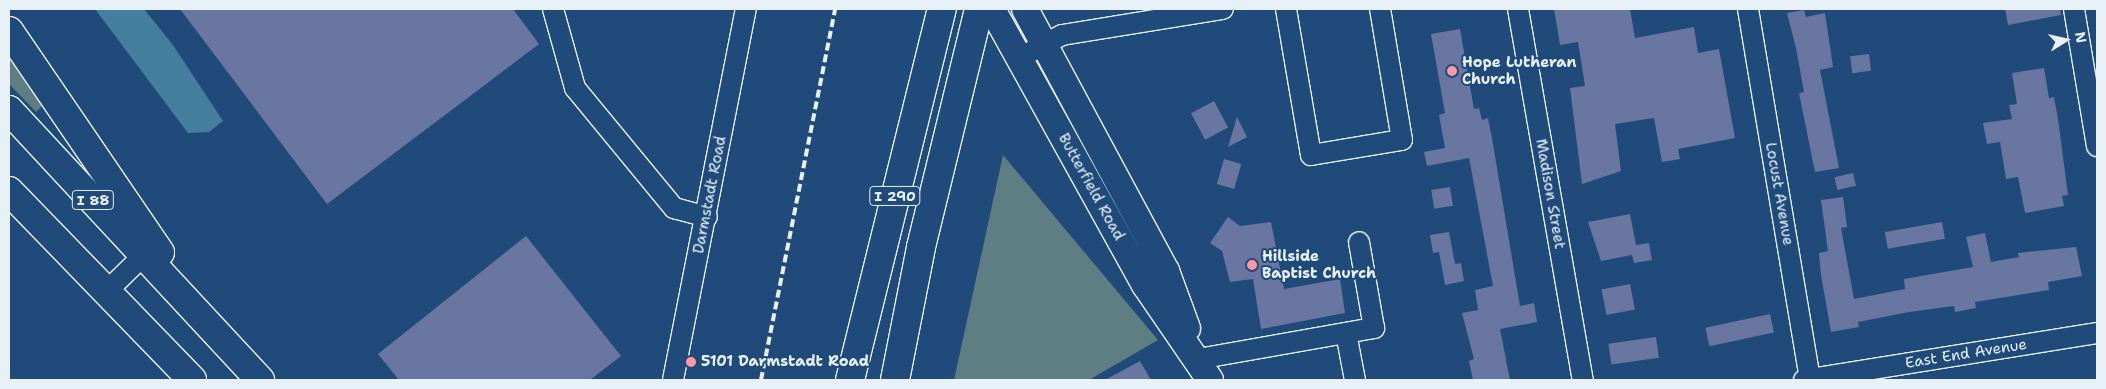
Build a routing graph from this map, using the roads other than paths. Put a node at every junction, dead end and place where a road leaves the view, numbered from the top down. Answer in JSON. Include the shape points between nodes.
{"nodes":[{"id":1,"x":553,"y":9,"type":"edge"},
{"id":2,"x":746,"y":9,"type":"edge"},
{"id":3,"x":979,"y":9,"type":"edge"},
{"id":4,"x":992,"y":9,"type":"edge"},
{"id":5,"x":1025,"y":9,"type":"edge"},
{"id":6,"x":1223,"y":9,"type":"edge"},
{"id":7,"x":1286,"y":9,"type":"edge"},
{"id":8,"x":1380,"y":9,"type":"edge"},
{"id":9,"x":1518,"y":9,"type":"edge"},
{"id":10,"x":1748,"y":9,"type":"edge"},
{"id":11,"x":2074,"y":9,"type":"edge"},
{"id":12,"x":941,"y":11,"type":"edge"},
{"id":13,"x":9,"y":31,"type":"edge"},
{"id":14,"x":1045,"y":45,"type":"junction"},
{"id":15,"x":1019,"y":58,"type":"junction"},
{"id":16,"x":9,"y":110,"type":"edge"},
{"id":17,"x":2097,"y":146,"type":"edge"},
{"id":18,"x":9,"y":191,"type":"edge"},
{"id":19,"x":707,"y":217,"type":"junction"},
{"id":20,"x":1359,"y":242,"type":"dead end"},
{"id":21,"x":150,"y":249,"type":"junction"},
{"id":22,"x":106,"y":292,"type":"junction"},
{"id":23,"x":1346,"y":333,"type":"junction"},
{"id":24,"x":2097,"y":333,"type":"edge"},
{"id":25,"x":1204,"y":370,"type":"edge"},
{"id":26,"x":192,"y":380,"type":"edge"},
{"id":27,"x":260,"y":380,"type":"edge"},
{"id":28,"x":673,"y":380,"type":"edge"},
{"id":29,"x":850,"y":380,"type":"edge"},
{"id":30,"x":895,"y":380,"type":"edge"},
{"id":31,"x":1355,"y":380,"type":"edge"},
{"id":32,"x":1583,"y":380,"type":"edge"},
{"id":33,"x":1807,"y":380,"type":"edge"}],
"edges":[{"from":1,"to":19,"type":"street","via":[[575,88],[664,199],[674,208]]},
{"from":2,"to":19,"type":"street","name":"Darmstadt Road"},
{"from":3,"to":30,"type":"highway","number":"I 290","via":[[908,305]]},
{"from":4,"to":15,"type":"main road","name":"Butterfield Road"},
{"from":5,"to":14,"type":"main road","name":"Butterfield Road"},
{"from":6,"to":14,"type":"street","via":[[1062,35]]},
{"from":7,"to":8,"type":"street","via":[[1310,155],[1402,140]]},
{"from":9,"to":32,"type":"street","name":"Madison Street"},
{"from":10,"to":33,"type":"street","name":"Locust Avenue"},
{"from":11,"to":17,"type":"street"},
{"from":12,"to":29,"type":"highway","number":"I 290"},
{"from":13,"to":21,"type":"highway"},
{"from":14,"to":15,"type":"street"},
{"from":14,"to":25,"type":"main road","name":"Butterfield Road","via":[[1166,271]]},
{"from":15,"to":25,"type":"main road","name":"Butterfield Road","via":[[1146,285]]},
{"from":16,"to":21,"type":"highway","number":"I 88"},
{"from":18,"to":22,"type":"highway"},
{"from":19,"to":28,"type":"street","name":"Darmstadt Road"},
{"from":20,"to":23,"type":"street","via":[[1374,328]]},
{"from":21,"to":22,"type":"street"},
{"from":21,"to":27,"type":"highway","number":"I 88","via":[[178,289]]},
{"from":22,"to":26,"type":"highway"},
{"from":23,"to":25,"type":"street"},
{"from":23,"to":31,"type":"street"},
{"from":24,"to":33,"type":"street","name":"East End Avenue"}]}
